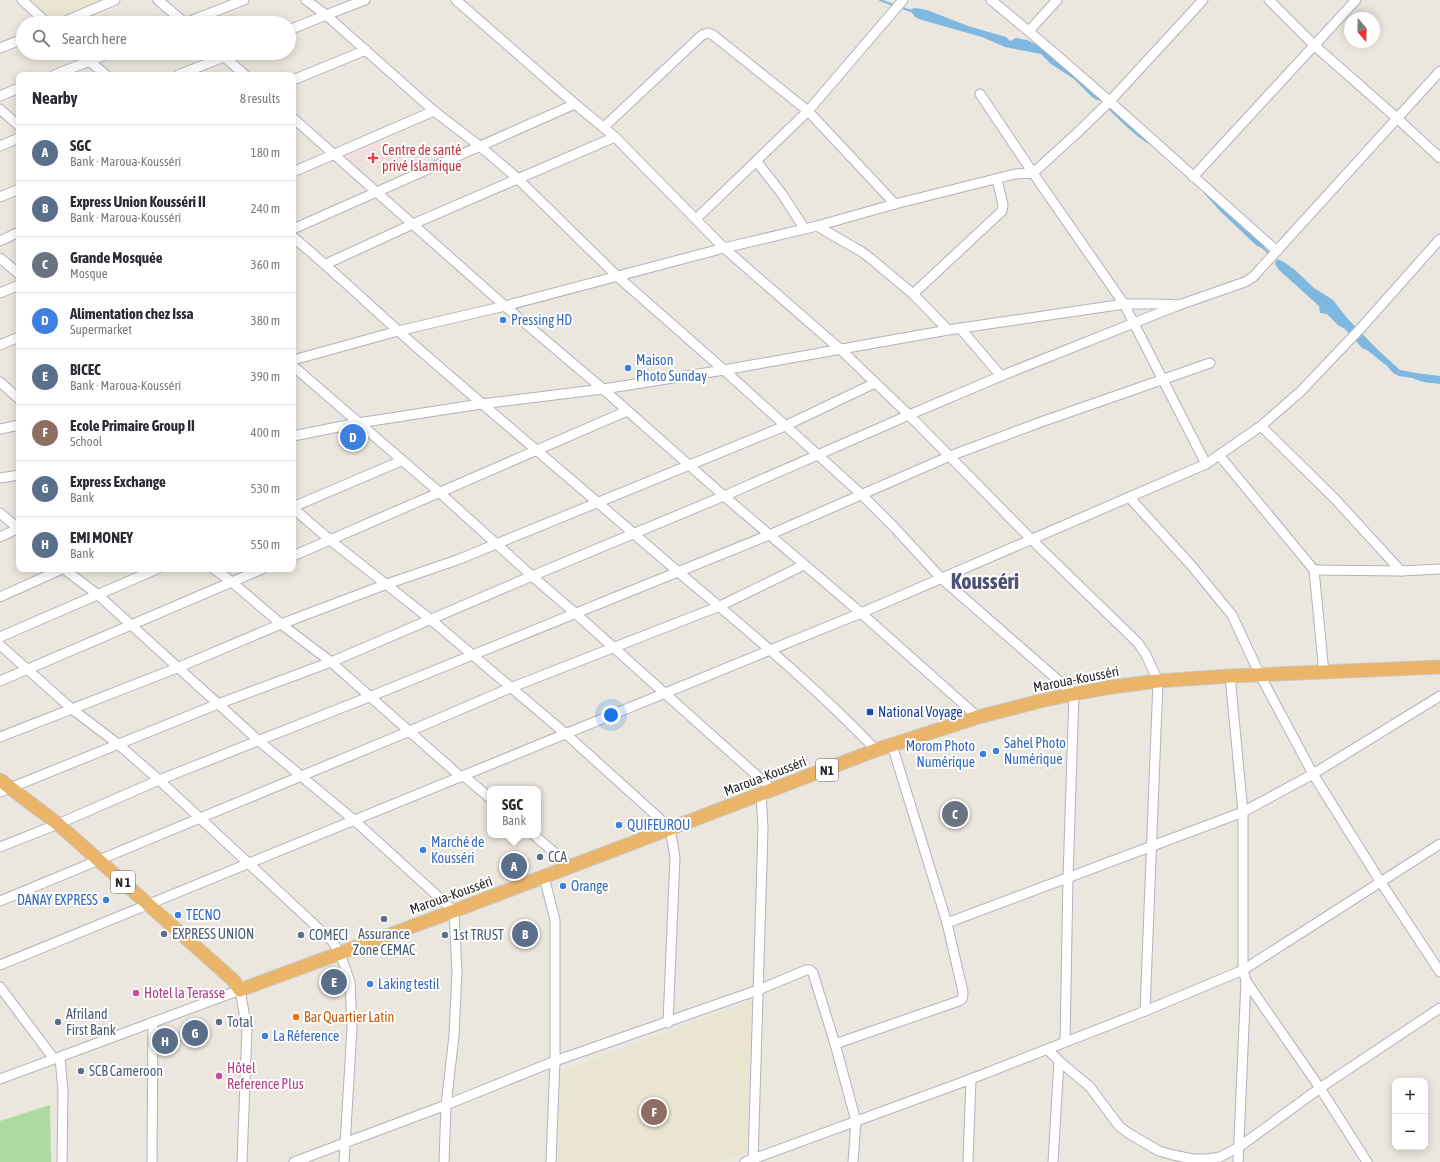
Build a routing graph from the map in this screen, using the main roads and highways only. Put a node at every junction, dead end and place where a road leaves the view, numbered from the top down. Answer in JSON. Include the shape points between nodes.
{"nodes":[{"id":1,"x":1440,"y":667,"type":"edge"},
{"id":2,"x":3,"y":786,"type":"edge"},
{"id":3,"x":240,"y":990,"type":"joint"}],
"edges":[{"from":1,"to":3,"type":"highway","name":"Maroua-Kousséri","number":"N1","via":[[1158,681],[1074,694],[978,717],[876,750]]},
{"from":2,"to":3,"type":"highway","number":"N 1","via":[[58,824],[233,980]]}]}
